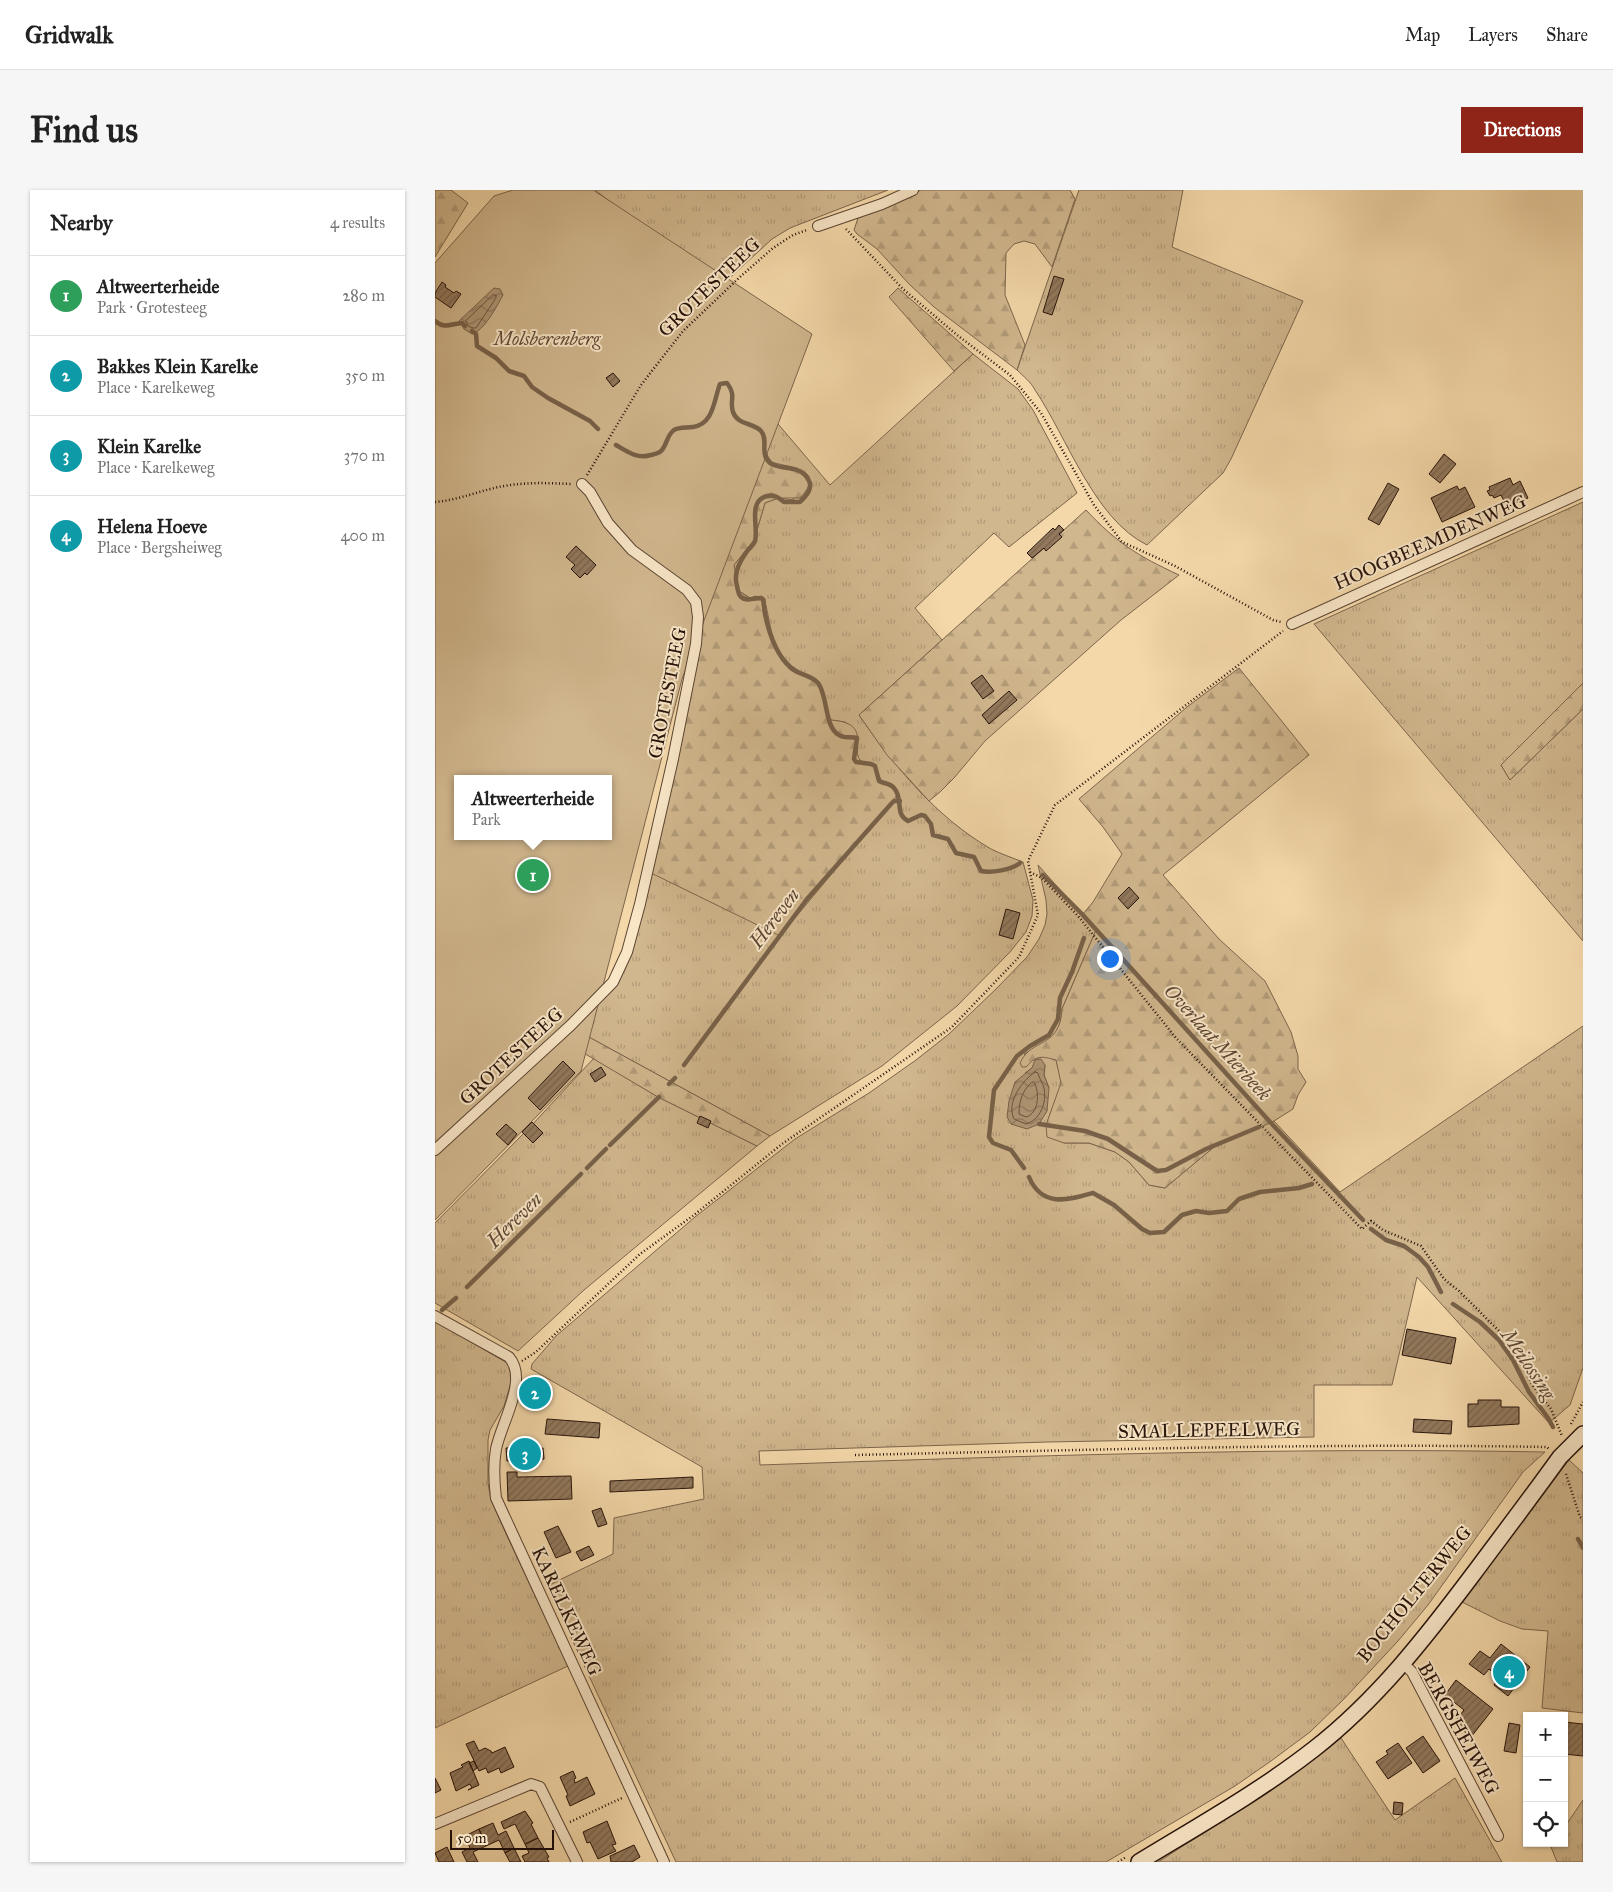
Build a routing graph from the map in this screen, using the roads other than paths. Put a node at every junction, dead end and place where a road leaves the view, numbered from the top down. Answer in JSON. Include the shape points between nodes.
{"nodes":[{"id":1,"x":913,"y":190,"type":"edge"},
{"id":2,"x":818,"y":226,"type":"road end"},
{"id":3,"x":582,"y":484,"type":"road end"},
{"id":4,"x":1583,"y":492,"type":"edge"},
{"id":5,"x":1292,"y":624,"type":"road end"},
{"id":6,"x":435,"y":1150,"type":"edge"},
{"id":7,"x":435,"y":1316,"type":"edge"},
{"id":8,"x":1583,"y":1434,"type":"edge"},
{"id":9,"x":1404,"y":1664,"type":"junction"},
{"id":10,"x":435,"y":1824,"type":"edge"},
{"id":11,"x":1498,"y":1836,"type":"dead end"},
{"id":12,"x":1132,"y":1860,"type":"edge"},
{"id":13,"x":577,"y":1862,"type":"edge"},
{"id":14,"x":664,"y":1862,"type":"edge"}],
"edges":[{"from":1,"to":2,"type":"street"},
{"from":3,"to":6,"type":"street","name":"GROTESTEEG","via":[[591,492],[607,523],[632,550],[687,590],[696,602],[696,644],[673,759],[635,923],[627,952],[613,982]]},
{"from":4,"to":5,"type":"street","name":"HOOGBEEMDENWEG"},
{"from":7,"to":14,"type":"street","name":"KARELKEWEG","via":[[509,1358],[515,1365],[515,1387],[493,1470],[496,1498]]},
{"from":8,"to":9,"type":"street","name":"BOCHOLTERWEG","via":[[1560,1457]]},
{"from":9,"to":11,"type":"street","name":"BERGSHEIWEG"},
{"from":9,"to":12,"type":"street","name":"BOCHOLTERWEG","via":[[1315,1748],[1260,1788]]},
{"from":10,"to":13,"type":"street","via":[[531,1784],[541,1787]]}]}
